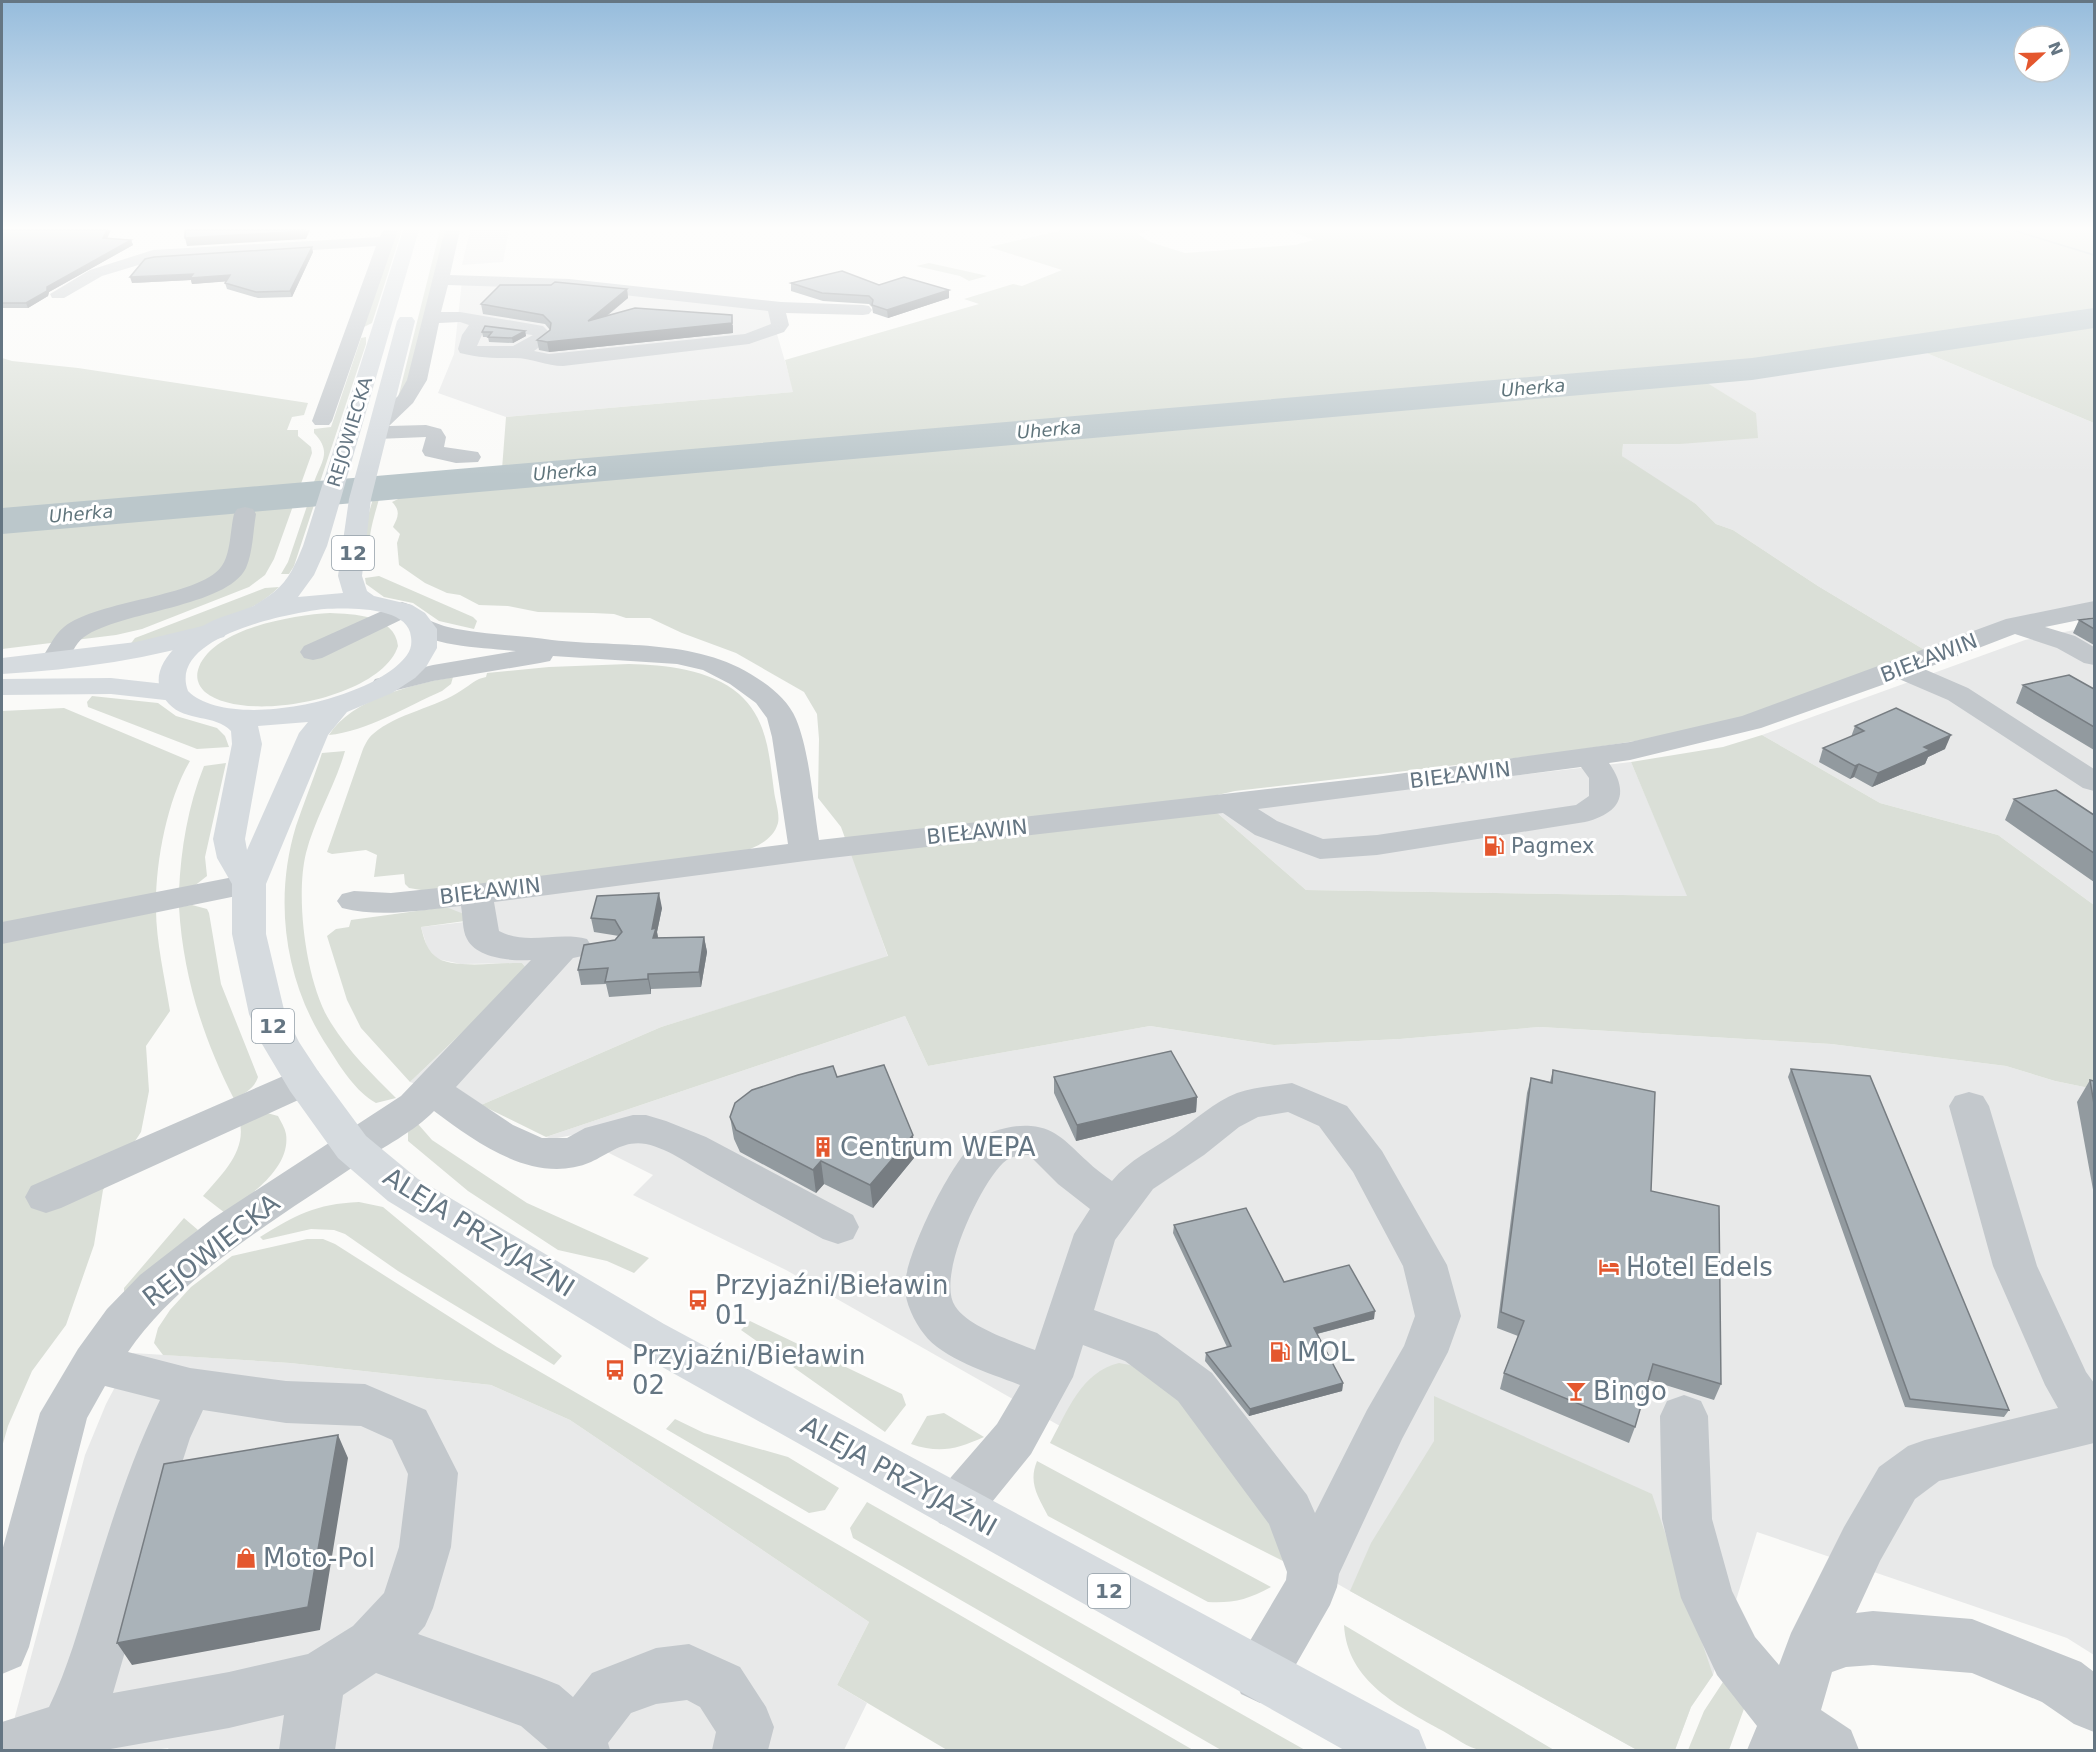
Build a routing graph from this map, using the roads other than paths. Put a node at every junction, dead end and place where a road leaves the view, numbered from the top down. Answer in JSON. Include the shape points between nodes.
{"nodes":[{"id":1,"x":361,"y":312,"type":"edge"},
{"id":2,"x":386,"y":312,"type":"edge"},
{"id":3,"x":409,"y":312,"type":"edge"},
{"id":4,"x":433,"y":312,"type":"edge"},
{"id":5,"x":777,"y":312,"type":"edge"},
{"id":6,"x":431,"y":318,"type":"junction"},
{"id":7,"x":480,"y":322,"type":"junction"},
{"id":8,"x":381,"y":330,"type":"junction"},
{"id":9,"x":353,"y":333,"type":"junction"},
{"id":10,"x":514,"y":352,"type":"junction"},
{"id":11,"x":322,"y":421,"type":"dead end"},
{"id":12,"x":379,"y":429,"type":"junction"},
{"id":13,"x":470,"y":457,"type":"dead end"},
{"id":14,"x":245,"y":514,"type":"dead end"},
{"id":15,"x":365,"y":601,"type":"junction"},
{"id":16,"x":2094,"y":609,"type":"edge"},
{"id":17,"x":402,"y":610,"type":"junction"},
{"id":18,"x":257,"y":614,"type":"junction"},
{"id":19,"x":2015,"y":625,"type":"junction"},
{"id":20,"x":423,"y":627,"type":"junction"},
{"id":21,"x":214,"y":631,"type":"junction"},
{"id":22,"x":572,"y":650,"type":"junction"},
{"id":23,"x":313,"y":652,"type":"dead end"},
{"id":24,"x":2094,"y":657,"type":"edge"},
{"id":25,"x":54,"y":661,"type":"junction"},
{"id":26,"x":2,"y":666,"type":"edge"},
{"id":27,"x":1900,"y":669,"type":"junction"},
{"id":28,"x":385,"y":685,"type":"junction"},
{"id":29,"x":2,"y":687,"type":"edge"},
{"id":30,"x":174,"y":693,"type":"junction"},
{"id":31,"x":338,"y":705,"type":"junction"},
{"id":32,"x":231,"y":717,"type":"junction"},
{"id":33,"x":1590,"y":758,"type":"junction"},
{"id":34,"x":2094,"y":782,"type":"edge"},
{"id":35,"x":1229,"y":803,"type":"junction"},
{"id":36,"x":805,"y":851,"type":"junction"},
{"id":37,"x":249,"y":884,"type":"junction"},
{"id":38,"x":476,"y":894,"type":"junction"},
{"id":39,"x":354,"y":901,"type":"dead end"},
{"id":40,"x":2,"y":933,"type":"edge"},
{"id":41,"x":606,"y":945,"type":"edge"},
{"id":42,"x":564,"y":947,"type":"junction"},
{"id":43,"x":304,"y":1082,"type":"junction"},
{"id":44,"x":430,"y":1088,"type":"junction"},
{"id":45,"x":1969,"y":1106,"type":"dead end"},
{"id":46,"x":352,"y":1147,"type":"junction"},
{"id":47,"x":46,"y":1197,"type":"dead end"},
{"id":48,"x":1116,"y":1207,"type":"junction"},
{"id":49,"x":837,"y":1227,"type":"dead end"},
{"id":50,"x":1068,"y":1320,"type":"junction"},
{"id":51,"x":94,"y":1363,"type":"junction"},
{"id":52,"x":1050,"y":1377,"type":"junction"},
{"id":53,"x":190,"y":1388,"type":"junction"},
{"id":54,"x":1684,"y":1416,"type":"dead end"},
{"id":55,"x":2094,"y":1422,"type":"edge"},
{"id":56,"x":957,"y":1507,"type":"junction"},
{"id":57,"x":1313,"y":1572,"type":"junction"},
{"id":58,"x":372,"y":1646,"type":"junction"},
{"id":59,"x":2,"y":1647,"type":"edge"},
{"id":60,"x":1810,"y":1652,"type":"junction"},
{"id":61,"x":1260,"y":1675,"type":"junction"},
{"id":62,"x":318,"y":1679,"type":"junction"},
{"id":63,"x":2094,"y":1704,"type":"edge"},
{"id":64,"x":68,"y":1729,"type":"junction"},
{"id":65,"x":1798,"y":1741,"type":"edge"},
{"id":66,"x":579,"y":1744,"type":"edge"},
{"id":67,"x":2,"y":1750,"type":"edge"},
{"id":68,"x":307,"y":1750,"type":"edge"},
{"id":69,"x":741,"y":1750,"type":"edge"},
{"id":70,"x":1398,"y":1750,"type":"edge"}],
"edges":[{"from":1,"to":9,"type":"street"},
{"from":2,"to":8,"type":"main road","name":"REJOWIECKA","number":"12"},
{"from":3,"to":12,"type":"main road","name":"REJOWIECKA","number":"12"},
{"from":4,"to":6,"type":"street"},
{"from":5,"to":10,"type":"street","via":[[778,328],[749,339],[563,360]]},
{"from":6,"to":7,"type":"street","via":[[460,317]]},
{"from":6,"to":12,"type":"street","via":[[417,380]]},
{"from":7,"to":10,"type":"street","via":[[467,349],[480,353]]},
{"from":7,"to":10,"type":"street","via":[[523,327],[542,334],[535,344]]},
{"from":8,"to":9,"type":"street"},
{"from":8,"to":18,"type":"main road","name":"REJOWIECKA","number":"12","via":[[315,546],[300,581],[285,597]]},
{"from":9,"to":11,"type":"street"},
{"from":12,"to":13,"type":"street","via":[[426,430],[436,438],[433,451]]},
{"from":12,"to":15,"type":"main road","name":"REJOWIECKA","number":"12","via":[[363,488],[350,576],[356,594]]},
{"from":14,"to":25,"type":"street","via":[[233,569],[225,579],[90,623],[73,632]]},
{"from":15,"to":17,"type":"main road","number":"12"},
{"from":15,"to":18,"type":"main road","number":"12","via":[[301,603]]},
{"from":16,"to":19,"type":"street","name":"BIEŁAWIN"},
{"from":17,"to":20,"type":"main road","number":"12"},
{"from":17,"to":23,"type":"street"},
{"from":18,"to":21,"type":"main road","number":"12"},
{"from":19,"to":24,"type":"street","via":[[2066,642]]},
{"from":19,"to":27,"type":"street","name":"BIEŁAWIN"},
{"from":20,"to":22,"type":"street","via":[[442,634]]},
{"from":20,"to":28,"type":"main road","number":"12","via":[[424,649],[403,673]]},
{"from":21,"to":25,"type":"main road","via":[[136,652]]},
{"from":21,"to":30,"type":"main road","number":"12","via":[[182,655],[173,668]]},
{"from":22,"to":28,"type":"street"},
{"from":22,"to":36,"type":"street","via":[[660,654],[694,660],[726,670],[755,688],[775,707],[787,736]]},
{"from":25,"to":26,"type":"main road"},
{"from":27,"to":33,"type":"street","name":"BIEŁAWIN","via":[[1751,722]]},
{"from":27,"to":34,"type":"street","via":[[1958,694]]},
{"from":28,"to":31,"type":"main road","number":"12"},
{"from":29,"to":30,"type":"main road","via":[[111,686]]},
{"from":30,"to":32,"type":"main road","number":"12","via":[[195,708]]},
{"from":31,"to":32,"type":"main road","number":"12","via":[[284,716]]},
{"from":31,"to":37,"type":"main road","name":"ALEJA PRZYJAŹNI","number":"12","via":[[314,733]]},
{"from":32,"to":37,"type":"main road","via":[[243,724],[247,744],[229,839],[233,858]]},
{"from":33,"to":35,"type":"street","name":"BIEŁAWIN"},
{"from":33,"to":35,"type":"street","via":[[1604,778],[1605,800],[1585,813],[1377,845],[1320,849],[1266,828]]},
{"from":35,"to":36,"type":"street","name":"BIEŁAWIN"},
{"from":36,"to":38,"type":"street","name":"BIEŁAWIN"},
{"from":37,"to":40,"type":"street"},
{"from":37,"to":43,"type":"main road","name":"ALEJA PRZYJAŹNI","number":"12","via":[[249,934],[267,1014]]},
{"from":38,"to":39,"type":"street","name":"BIEŁAWIN","via":[[392,903]]},
{"from":38,"to":42,"type":"street","via":[[483,937],[508,950]]},
{"from":41,"to":42,"type":"street"},
{"from":42,"to":44,"type":"street","name":"REJOWIECKA"},
{"from":43,"to":46,"type":"main road","name":"ALEJA PRZYJAŹNI","number":"12"},
{"from":43,"to":47,"type":"street"},
{"from":44,"to":46,"type":"street","name":"REJOWIECKA","via":[[415,1106]]},
{"from":44,"to":49,"type":"street","via":[[489,1128],[540,1154],[558,1156],[575,1152],[599,1138],[651,1130],[694,1149]]},
{"from":45,"to":55,"type":"street","via":[[2015,1266],[2069,1384]]},
{"from":46,"to":51,"type":"street","name":"REJOWIECKA","via":[[227,1231],[156,1288],[123,1322]]},
{"from":46,"to":56,"type":"main road","name":"ALEJA PRZYJAŹNI","number":"12","via":[[403,1190],[628,1325]]},
{"from":48,"to":50,"type":"street","via":[[1095,1234]]},
{"from":48,"to":52,"type":"street","via":[[1051,1151],[1035,1141],[1015,1141],[988,1152],[969,1177],[935,1251],[927,1283],[931,1306],[944,1325],[975,1344]]},
{"from":48,"to":57,"type":"street","via":[[1138,1178],[1225,1117],[1248,1104],[1292,1097],[1333,1116],[1368,1162],[1425,1264],[1438,1316],[1425,1352],[1384,1425]]},
{"from":50,"to":52,"type":"street"},
{"from":50,"to":57,"type":"street","via":[[1141,1347],[1195,1388],[1289,1511]]},
{"from":51,"to":53,"type":"street"},
{"from":51,"to":59,"type":"street","name":"REJOWIECKA","via":[[64,1413]]},
{"from":52,"to":56,"type":"street","via":[[1014,1438]]},
{"from":53,"to":58,"type":"street","via":[[286,1402],[365,1406],[409,1425],[433,1473],[425,1547],[406,1608]]},
{"from":53,"to":64,"type":"street","via":[[166,1438],[90,1681]]},
{"from":54,"to":65,"type":"street","via":[[1687,1519],[1707,1598],[1736,1656]]},
{"from":55,"to":60,"type":"street","via":[[1925,1462],[1897,1483],[1862,1544]]},
{"from":56,"to":61,"type":"main road","name":"ALEJA PRZYJAŹNI","number":"12"},
{"from":57,"to":61,"type":"street","via":[[1311,1587]]},
{"from":58,"to":62,"type":"street"},
{"from":58,"to":66,"type":"street","via":[[538,1705]]},
{"from":60,"to":63,"type":"street","via":[[1846,1640],[1873,1638],[1972,1646],[2061,1682]]},
{"from":60,"to":65,"type":"street"},
{"from":61,"to":70,"type":"main road","name":"ALEJA PRZYJAŹNI","number":"12"},
{"from":62,"to":64,"type":"street","via":[[229,1700]]},
{"from":62,"to":68,"type":"street"},
{"from":64,"to":67,"type":"street"},
{"from":66,"to":69,"type":"street","via":[[612,1692],[656,1676],[688,1672],[720,1687],[746,1727]]}]}
